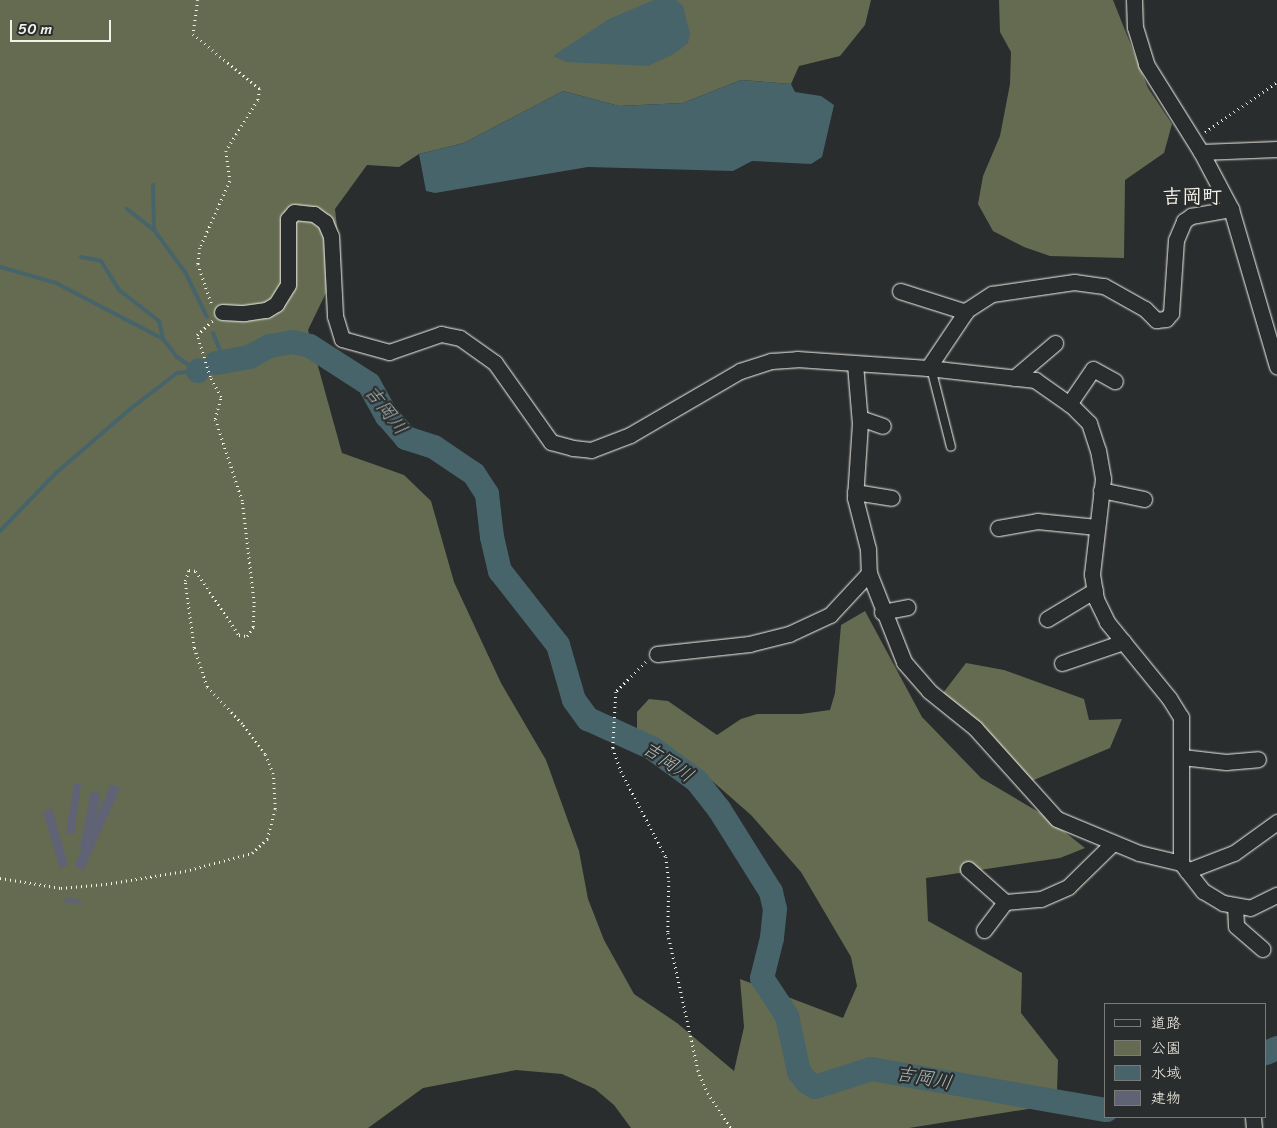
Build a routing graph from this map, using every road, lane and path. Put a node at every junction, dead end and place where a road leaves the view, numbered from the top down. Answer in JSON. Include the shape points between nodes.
{"nodes":[{"id":1,"x":198,"y":0,"type":"edge"},
{"id":2,"x":1134,"y":0,"type":"edge"},
{"id":3,"x":1277,"y":82,"type":"edge"},
{"id":4,"x":1196,"y":147,"type":"junction"},
{"id":5,"x":1277,"y":149,"type":"edge"},
{"id":6,"x":1231,"y":210,"type":"junction"},
{"id":7,"x":900,"y":291,"type":"dead end"},
{"id":8,"x":222,"y":312,"type":"junction"},
{"id":9,"x":966,"y":312,"type":"junction"},
{"id":10,"x":1055,"y":344,"type":"dead end"},
{"id":11,"x":854,"y":364,"type":"junction"},
{"id":12,"x":1277,"y":366,"type":"edge"},
{"id":13,"x":929,"y":368,"type":"junction"},
{"id":14,"x":1014,"y":378,"type":"junction"},
{"id":15,"x":1115,"y":381,"type":"dead end"},
{"id":16,"x":1069,"y":404,"type":"junction"},
{"id":17,"x":860,"y":418,"type":"junction"},
{"id":18,"x":883,"y":426,"type":"dead end"},
{"id":19,"x":951,"y":446,"type":"dead end"},
{"id":20,"x":1101,"y":490,"type":"junction"},
{"id":21,"x":855,"y":492,"type":"junction"},
{"id":22,"x":892,"y":498,"type":"dead end"},
{"id":23,"x":1144,"y":499,"type":"dead end"},
{"id":24,"x":1097,"y":527,"type":"junction"},
{"id":25,"x":998,"y":528,"type":"dead end"},
{"id":26,"x":869,"y":572,"type":"junction"},
{"id":27,"x":1095,"y":590,"type":"junction"},
{"id":28,"x":908,"y":607,"type":"dead end"},
{"id":29,"x":882,"y":612,"type":"junction"},
{"id":30,"x":1047,"y":619,"type":"dead end"},
{"id":31,"x":1123,"y":642,"type":"junction"},
{"id":32,"x":657,"y":654,"type":"joint"},
{"id":33,"x":1062,"y":662,"type":"dead end"},
{"id":34,"x":1182,"y":757,"type":"junction"},
{"id":35,"x":1258,"y":759,"type":"dead end"},
{"id":36,"x":1277,"y":822,"type":"edge"},
{"id":37,"x":1113,"y":843,"type":"junction"},
{"id":38,"x":1184,"y":867,"type":"junction"},
{"id":39,"x":968,"y":868,"type":"dead end"},
{"id":40,"x":0,"y":878,"type":"edge"},
{"id":41,"x":1277,"y":895,"type":"edge"},
{"id":42,"x":1006,"y":902,"type":"junction"},
{"id":43,"x":1235,"y":906,"type":"junction"},
{"id":44,"x":984,"y":930,"type":"dead end"},
{"id":45,"x":1262,"y":949,"type":"dead end"},
{"id":46,"x":731,"y":1128,"type":"edge"}],
"edges":[{"from":1,"to":8,"type":"path","via":[[193,34],[260,89],[258,100],[226,151],[230,181],[200,248],[198,264],[208,302]]},
{"from":2,"to":4,"type":"street","via":[[1135,27],[1146,64]]},
{"from":3,"to":4,"type":"path"},
{"from":4,"to":5,"type":"street"},
{"from":4,"to":6,"type":"street"},
{"from":6,"to":9,"type":"street","via":[[1191,216],[1184,221],[1176,240],[1171,313],[1166,319],[1156,320],[1145,309],[1104,286],[1074,282],[992,294]]},
{"from":6,"to":12,"type":"street"},
{"from":7,"to":9,"type":"street"},
{"from":8,"to":11,"type":"street","via":[[266,310],[276,304],[288,285],[288,219],[294,212],[314,214],[325,222],[331,236],[335,316],[342,339],[389,352],[441,334],[460,338],[495,363],[551,442],[591,450],[630,435],[740,371],[771,361],[798,359]]},
{"from":8,"to":40,"type":"path","via":[[197,335],[210,377],[221,397],[215,418],[242,501],[254,603],[253,627],[247,636],[239,636],[196,571],[189,570],[185,581],[194,648],[207,687],[242,724],[264,754],[273,774],[275,809],[268,839],[252,853],[185,870],[106,884],[61,888]]},
{"from":9,"to":13,"type":"street"},
{"from":10,"to":14,"type":"street"},
{"from":11,"to":13,"type":"street"},
{"from":11,"to":17,"type":"street"},
{"from":13,"to":14,"type":"street"},
{"from":13,"to":19,"type":"lane"},
{"from":14,"to":16,"type":"street","via":[[1035,380]]},
{"from":15,"to":16,"type":"street","via":[[1093,369]]},
{"from":16,"to":20,"type":"street","via":[[1089,423],[1098,450]]},
{"from":17,"to":18,"type":"street"},
{"from":17,"to":21,"type":"street"},
{"from":20,"to":23,"type":"street"},
{"from":20,"to":24,"type":"street"},
{"from":21,"to":22,"type":"street"},
{"from":21,"to":26,"type":"street","via":[[868,549]]},
{"from":24,"to":25,"type":"street","via":[[1037,522]]},
{"from":24,"to":27,"type":"street","via":[[1092,574]]},
{"from":26,"to":29,"type":"street"},
{"from":26,"to":32,"type":"street","via":[[830,615],[789,634],[749,644]]},
{"from":27,"to":30,"type":"street"},
{"from":27,"to":31,"type":"street","via":[[1107,622]]},
{"from":28,"to":29,"type":"street"},
{"from":29,"to":37,"type":"street","via":[[904,662],[929,691],[975,728],[1058,819]]},
{"from":31,"to":33,"type":"street"},
{"from":31,"to":34,"type":"street","via":[[1181,717]]},
{"from":32,"to":46,"type":"path","via":[[616,692],[613,748],[620,771],[666,858],[670,881],[668,933],[698,1070],[708,1093]]},
{"from":34,"to":35,"type":"street","via":[[1226,762]]},
{"from":34,"to":38,"type":"street"},
{"from":36,"to":38,"type":"street","via":[[1234,853]]},
{"from":37,"to":38,"type":"street"},
{"from":37,"to":42,"type":"street","via":[[1068,887],[1041,899]]},
{"from":38,"to":43,"type":"street","via":[[1203,891]]},
{"from":39,"to":42,"type":"street"},
{"from":41,"to":43,"type":"street","via":[[1250,908]]},
{"from":42,"to":44,"type":"street"},
{"from":43,"to":45,"type":"street","via":[[1236,926]]}]}
